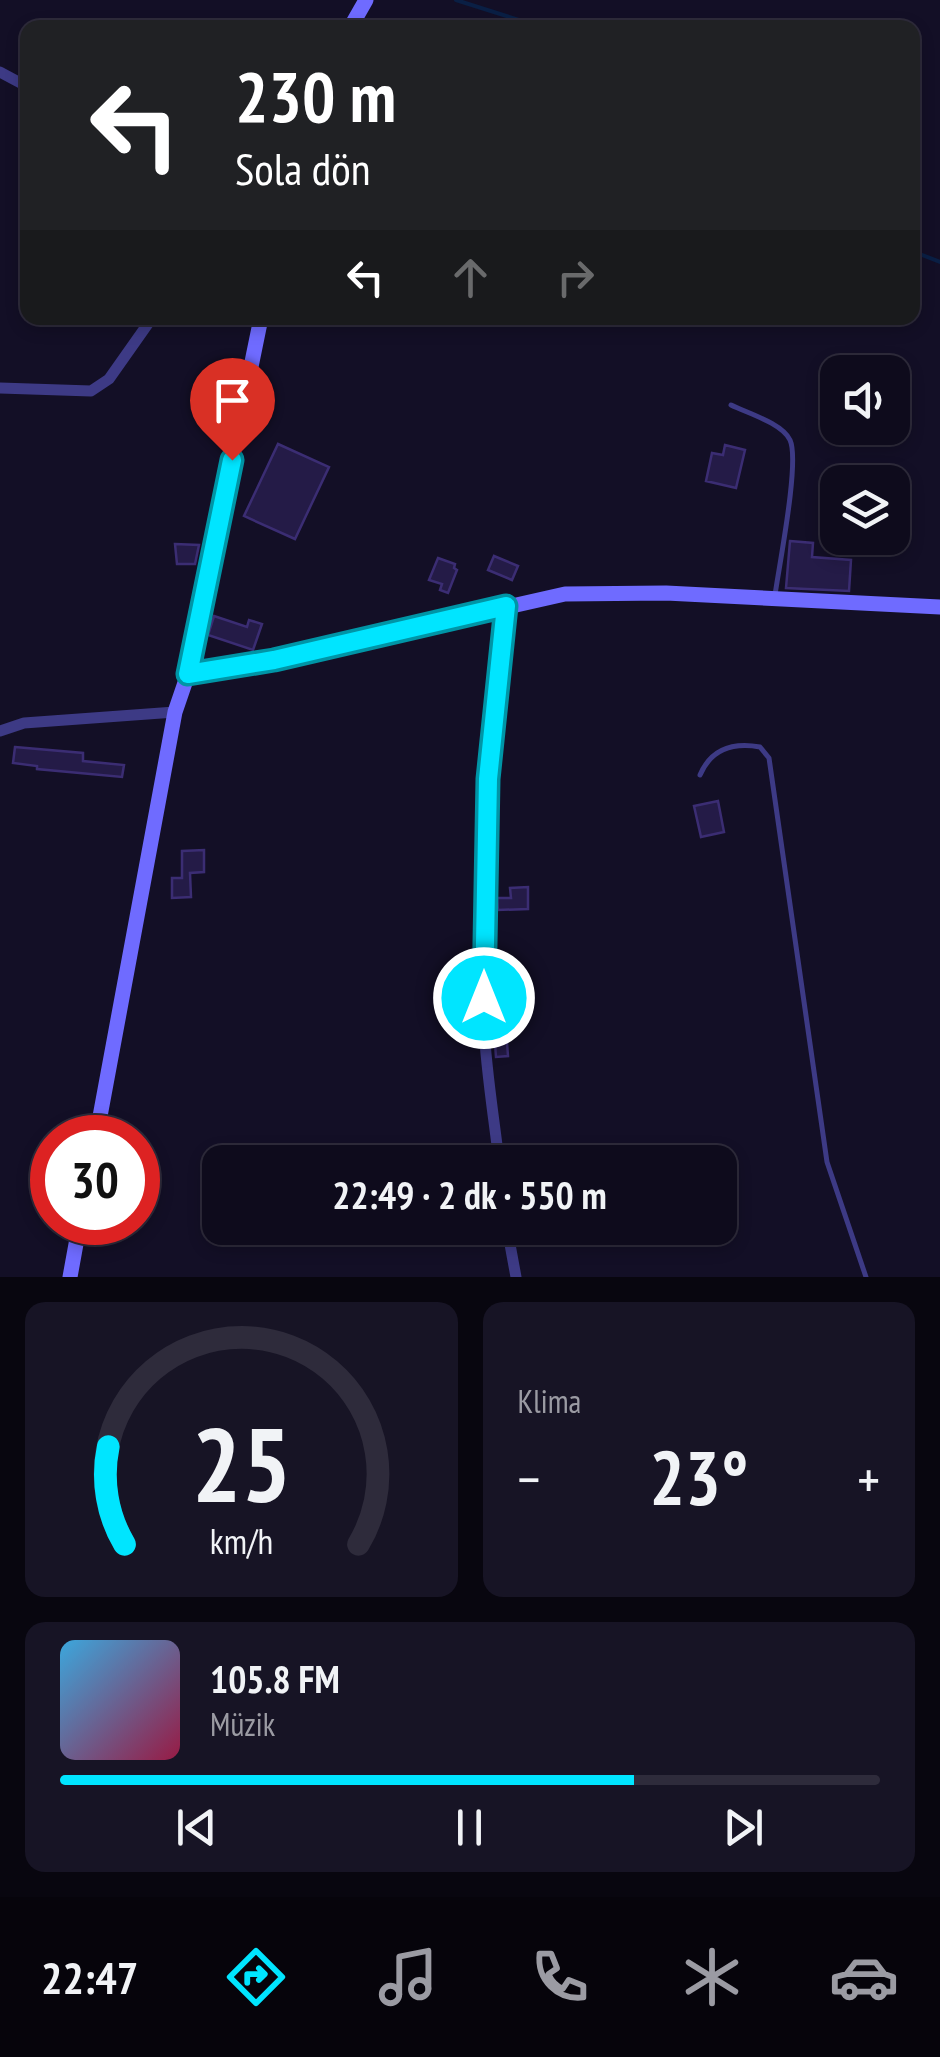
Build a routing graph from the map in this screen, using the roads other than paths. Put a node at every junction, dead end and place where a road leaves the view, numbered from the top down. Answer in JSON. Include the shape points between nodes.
{"nodes":[{"id":1,"x":147,"y":325,"type":"edge"},
{"id":2,"x":260,"y":325,"type":"edge"},
{"id":3,"x":0,"y":388,"type":"edge"},
{"id":4,"x":730,"y":405,"type":"dead end"},
{"id":5,"x":774,"y":598,"type":"junction"},
{"id":6,"x":506,"y":606,"type":"junction"},
{"id":7,"x":940,"y":607,"type":"edge"},
{"id":8,"x":188,"y":674,"type":"junction"},
{"id":9,"x":176,"y":712,"type":"junction"},
{"id":10,"x":0,"y":731,"type":"edge"},
{"id":11,"x":700,"y":775,"type":"dead end"},
{"id":12,"x":100,"y":1115,"type":"edge"},
{"id":13,"x":497,"y":1145,"type":"edge"},
{"id":14,"x":76,"y":1245,"type":"edge"},
{"id":15,"x":510,"y":1245,"type":"edge"},
{"id":16,"x":70,"y":1277,"type":"edge"},
{"id":17,"x":516,"y":1277,"type":"edge"},
{"id":18,"x":866,"y":1277,"type":"edge"}],
"edges":[{"from":1,"to":3,"type":"street","via":[[109,379],[91,391]]},
{"from":2,"to":8,"type":"street"},
{"from":4,"to":5,"type":"lane","via":[[776,427],[792,443]]},
{"from":5,"to":6,"type":"street","via":[[565,594]]},
{"from":5,"to":7,"type":"street"},
{"from":6,"to":8,"type":"street"},
{"from":6,"to":13,"type":"street","via":[[488,779],[484,904],[484,1029]]},
{"from":8,"to":9,"type":"street"},
{"from":9,"to":10,"type":"street","via":[[24,723]]},
{"from":9,"to":12,"type":"street"},
{"from":11,"to":18,"type":"lane","via":[[717,750],[734,745],[760,746],[769,758],[826,1162]]},
{"from":14,"to":16,"type":"street"},
{"from":15,"to":17,"type":"street"}]}
